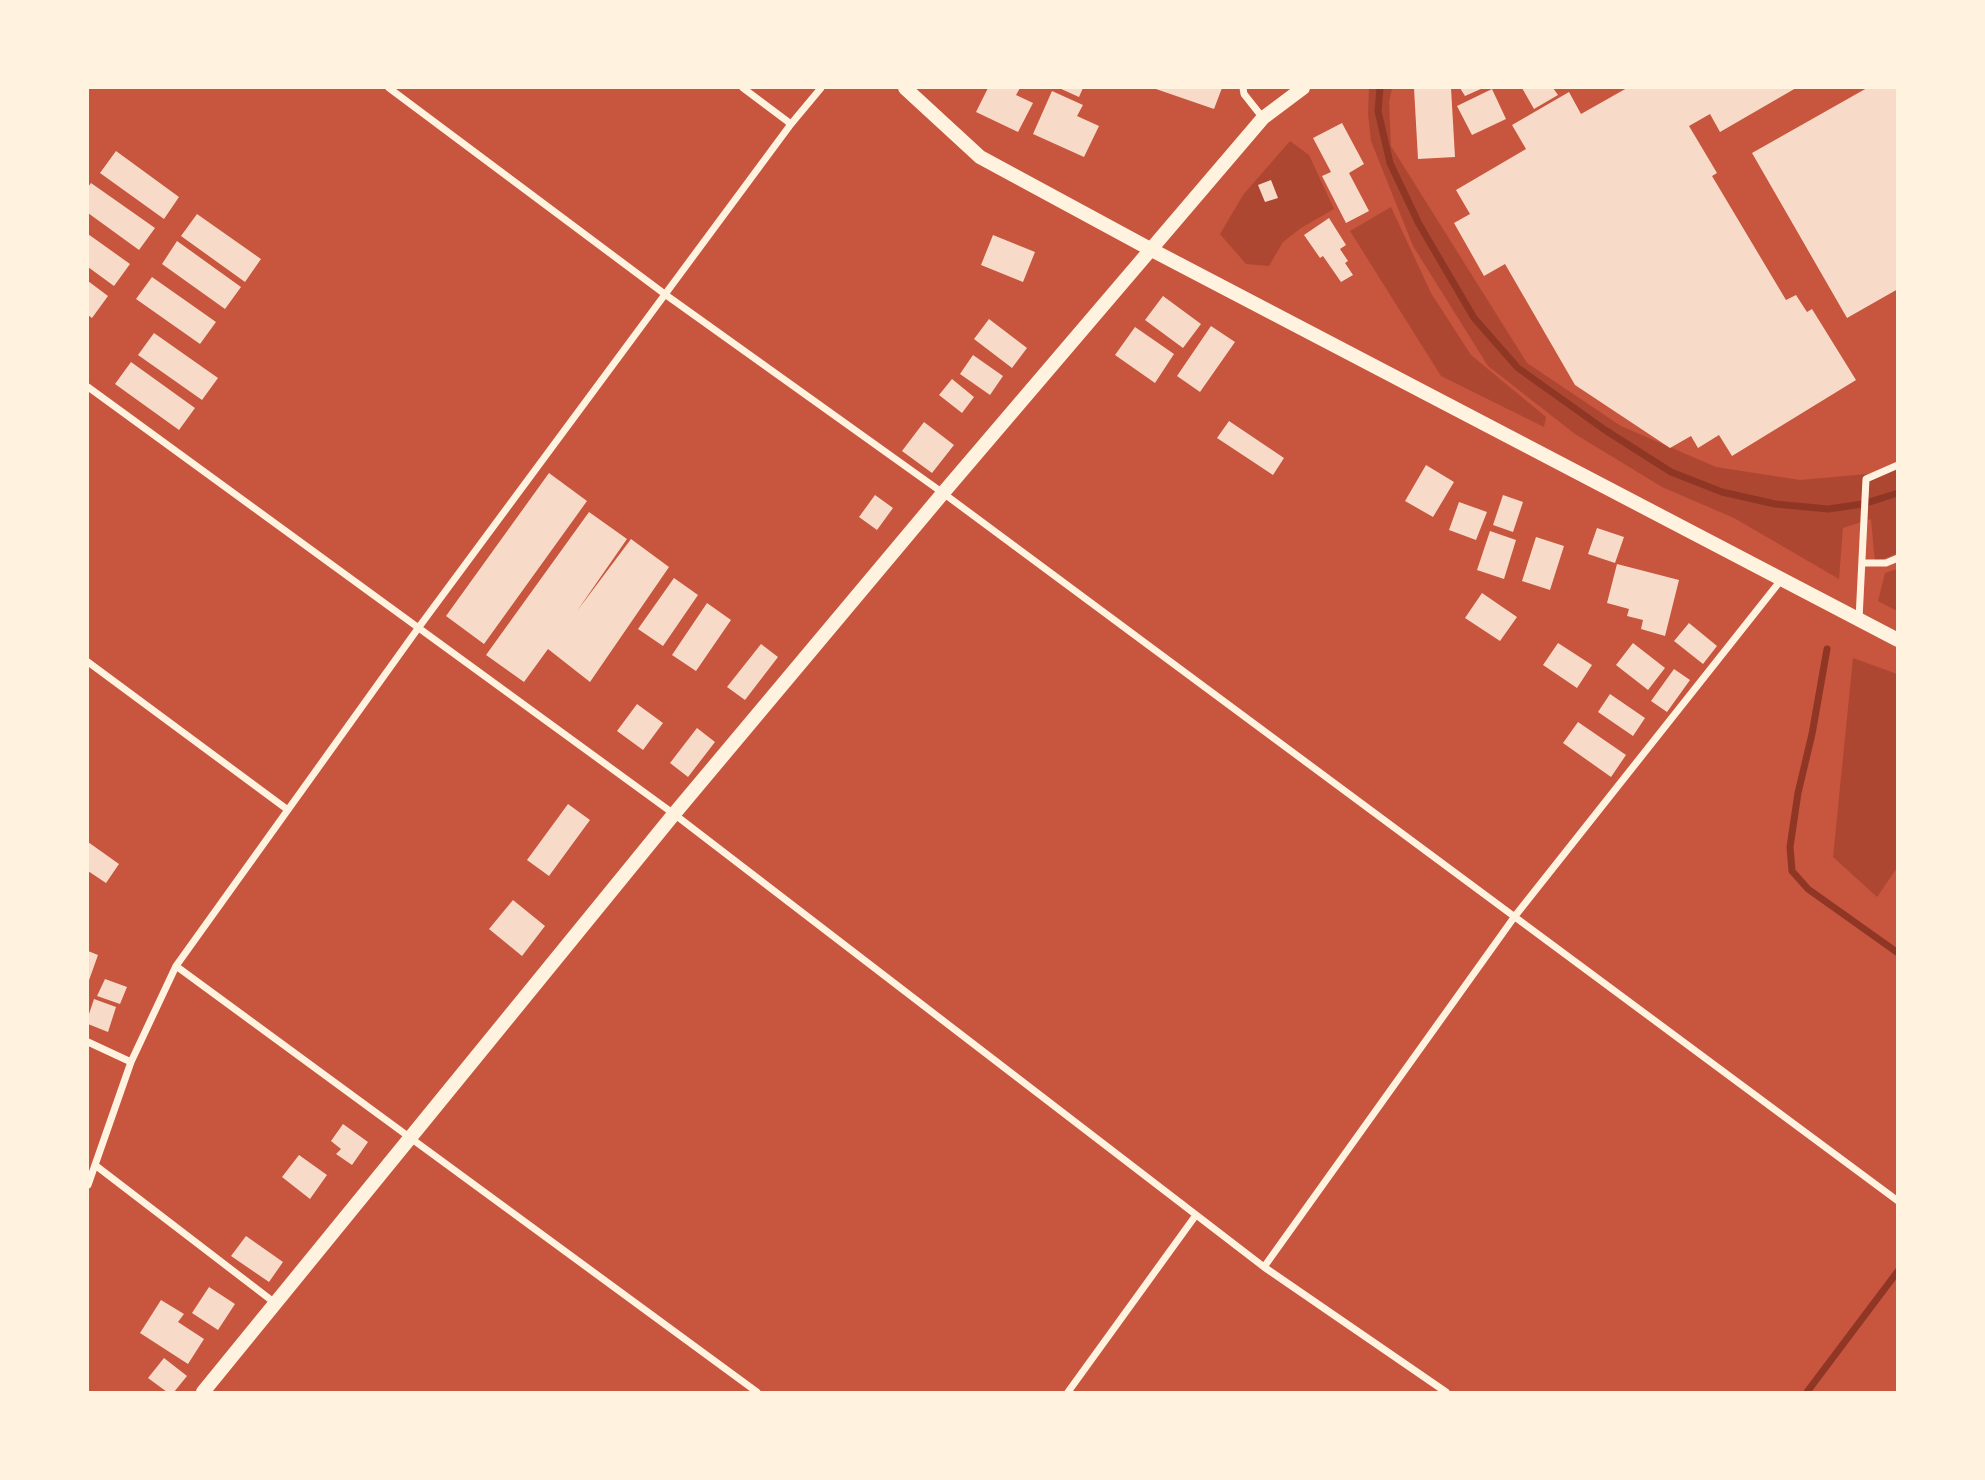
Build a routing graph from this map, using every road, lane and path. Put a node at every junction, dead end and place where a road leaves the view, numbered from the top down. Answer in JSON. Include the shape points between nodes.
{"nodes":[{"id":1,"x":389,"y":88,"type":"edge"},
{"id":2,"x":743,"y":88,"type":"edge"},
{"id":3,"x":821,"y":88,"type":"edge"},
{"id":4,"x":905,"y":88,"type":"edge"},
{"id":5,"x":1243,"y":88,"type":"edge"},
{"id":6,"x":1303,"y":88,"type":"edge"},
{"id":7,"x":1263,"y":118,"type":"junction"},
{"id":8,"x":791,"y":124,"type":"junction"},
{"id":9,"x":1150,"y":249,"type":"junction"},
{"id":10,"x":666,"y":295,"type":"junction"},
{"id":11,"x":88,"y":387,"type":"edge"},
{"id":12,"x":1898,"y":465,"type":"edge"},
{"id":13,"x":943,"y":494,"type":"junction"},
{"id":14,"x":1898,"y":558,"type":"edge"},
{"id":15,"x":1863,"y":563,"type":"junction"},
{"id":16,"x":1781,"y":580,"type":"junction"},
{"id":17,"x":1859,"y":620,"type":"junction"},
{"id":18,"x":418,"y":627,"type":"junction"},
{"id":19,"x":1898,"y":640,"type":"edge"},
{"id":20,"x":88,"y":662,"type":"edge"},
{"id":21,"x":288,"y":810,"type":"junction"},
{"id":22,"x":674,"y":814,"type":"junction"},
{"id":23,"x":1515,"y":916,"type":"junction"},
{"id":24,"x":176,"y":966,"type":"junction"},
{"id":25,"x":88,"y":1042,"type":"edge"},
{"id":26,"x":131,"y":1062,"type":"junction"},
{"id":27,"x":410,"y":1140,"type":"junction"},
{"id":28,"x":96,"y":1165,"type":"junction"},
{"id":29,"x":88,"y":1185,"type":"edge"},
{"id":30,"x":1898,"y":1201,"type":"edge"},
{"id":31,"x":1196,"y":1215,"type":"junction"},
{"id":32,"x":1264,"y":1267,"type":"junction"},
{"id":33,"x":276,"y":1303,"type":"junction"},
{"id":34,"x":203,"y":1392,"type":"edge"},
{"id":35,"x":757,"y":1392,"type":"edge"},
{"id":36,"x":1068,"y":1392,"type":"edge"},
{"id":37,"x":1446,"y":1392,"type":"edge"}],
"edges":[{"from":1,"to":10,"type":"street"},
{"from":2,"to":8,"type":"street"},
{"from":3,"to":8,"type":"street"},
{"from":4,"to":9,"type":"main road","via":[[980,157]]},
{"from":5,"to":7,"type":"street"},
{"from":6,"to":7,"type":"main road"},
{"from":7,"to":9,"type":"main road"},
{"from":8,"to":10,"type":"street"},
{"from":9,"to":13,"type":"main road"},
{"from":9,"to":16,"type":"main road"},
{"from":10,"to":13,"type":"street"},
{"from":10,"to":18,"type":"street"},
{"from":11,"to":18,"type":"street"},
{"from":12,"to":15,"type":"street","via":[[1866,479]]},
{"from":13,"to":22,"type":"main road"},
{"from":13,"to":23,"type":"street"},
{"from":14,"to":15,"type":"street"},
{"from":15,"to":17,"type":"street"},
{"from":16,"to":17,"type":"main road"},
{"from":16,"to":23,"type":"street"},
{"from":17,"to":19,"type":"main road"},
{"from":18,"to":21,"type":"street"},
{"from":18,"to":22,"type":"street"},
{"from":20,"to":21,"type":"street"},
{"from":21,"to":24,"type":"street"},
{"from":22,"to":27,"type":"main road"},
{"from":22,"to":31,"type":"street"},
{"from":23,"to":30,"type":"street"},
{"from":23,"to":32,"type":"street"},
{"from":24,"to":26,"type":"street"},
{"from":24,"to":27,"type":"street"},
{"from":25,"to":26,"type":"street"},
{"from":26,"to":28,"type":"street"},
{"from":27,"to":33,"type":"main road"},
{"from":27,"to":35,"type":"street"},
{"from":28,"to":29,"type":"street"},
{"from":28,"to":33,"type":"street"},
{"from":31,"to":32,"type":"street"},
{"from":31,"to":36,"type":"street"},
{"from":32,"to":37,"type":"street"},
{"from":33,"to":34,"type":"main road"}]}
